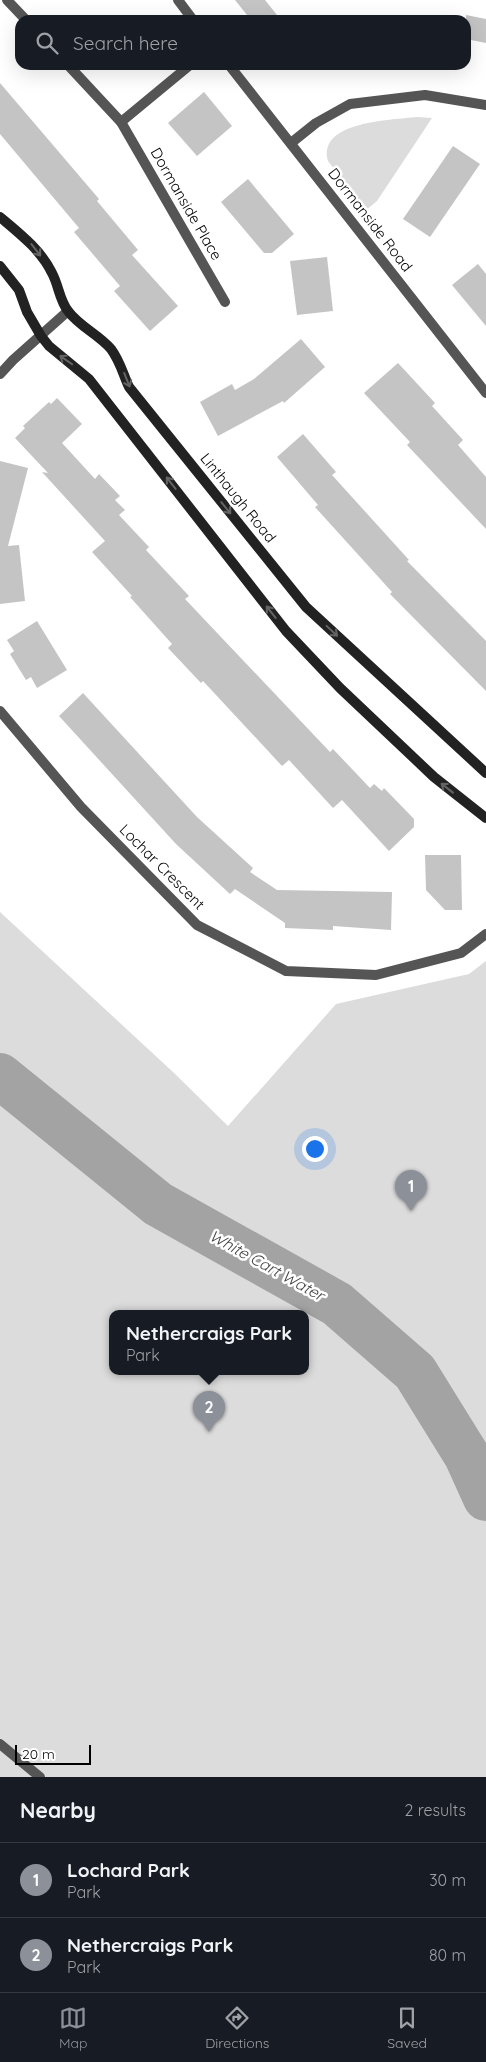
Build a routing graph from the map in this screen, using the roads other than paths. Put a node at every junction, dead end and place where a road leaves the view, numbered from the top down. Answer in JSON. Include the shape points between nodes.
{"nodes":[{"id":1,"x":7,"y":0,"type":"edge"},
{"id":2,"x":178,"y":0,"type":"edge"},
{"id":3,"x":21,"y":15,"type":"edge"},
{"id":4,"x":189,"y":15,"type":"edge"},
{"id":5,"x":73,"y":70,"type":"edge"},
{"id":6,"x":184,"y":70,"type":"edge"},
{"id":7,"x":233,"y":70,"type":"edge"},
{"id":8,"x":486,"y":105,"type":"edge"},
{"id":9,"x":121,"y":122,"type":"junction"},
{"id":10,"x":292,"y":143,"type":"junction"},
{"id":11,"x":0,"y":217,"type":"edge"},
{"id":12,"x":0,"y":266,"type":"edge"},
{"id":13,"x":225,"y":302,"type":"dead end"},
{"id":14,"x":68,"y":311,"type":"junction"},
{"id":15,"x":41,"y":336,"type":"junction"},
{"id":16,"x":0,"y":374,"type":"edge"},
{"id":17,"x":486,"y":393,"type":"edge"},
{"id":18,"x":0,"y":711,"type":"edge"},
{"id":19,"x":486,"y":773,"type":"edge"},
{"id":20,"x":486,"y":818,"type":"edge"},
{"id":21,"x":486,"y":934,"type":"edge"},
{"id":22,"x":0,"y":1744,"type":"edge"},
{"id":23,"x":40,"y":1777,"type":"edge"}],
"edges":[{"from":1,"to":3,"type":"street"},
{"from":2,"to":4,"type":"street"},
{"from":5,"to":9,"type":"street","name":"Dormanside Place"},
{"from":6,"to":9,"type":"street"},
{"from":7,"to":10,"type":"street","name":"Dormanside Road"},
{"from":8,"to":10,"type":"street","via":[[425,95],[350,104],[316,123]]},
{"from":9,"to":13,"type":"street","name":"Dormanside Place"},
{"from":10,"to":17,"type":"street","name":"Dormanside Road"},
{"from":11,"to":14,"type":"street","name":"Linthaugh Road","one_way":true,"via":[[32,245],[53,273],[60,300]]},
{"from":12,"to":15,"type":"street","via":[[19,290],[26,312]]},
{"from":14,"to":15,"type":"street"},
{"from":14,"to":19,"type":"street","name":"Linthaugh Road","one_way":true,"via":[[110,349],[119,361],[129,387],[306,607]]},
{"from":15,"to":16,"type":"street"},
{"from":20,"to":15,"type":"street","one_way":true,"via":[[434,777],[340,688],[286,631],[89,379]]},
{"from":18,"to":21,"type":"street","name":"Lochar Crescent","via":[[81,807],[198,925],[286,971],[376,975],[461,953]]},
{"from":22,"to":23,"type":"street"}]}
